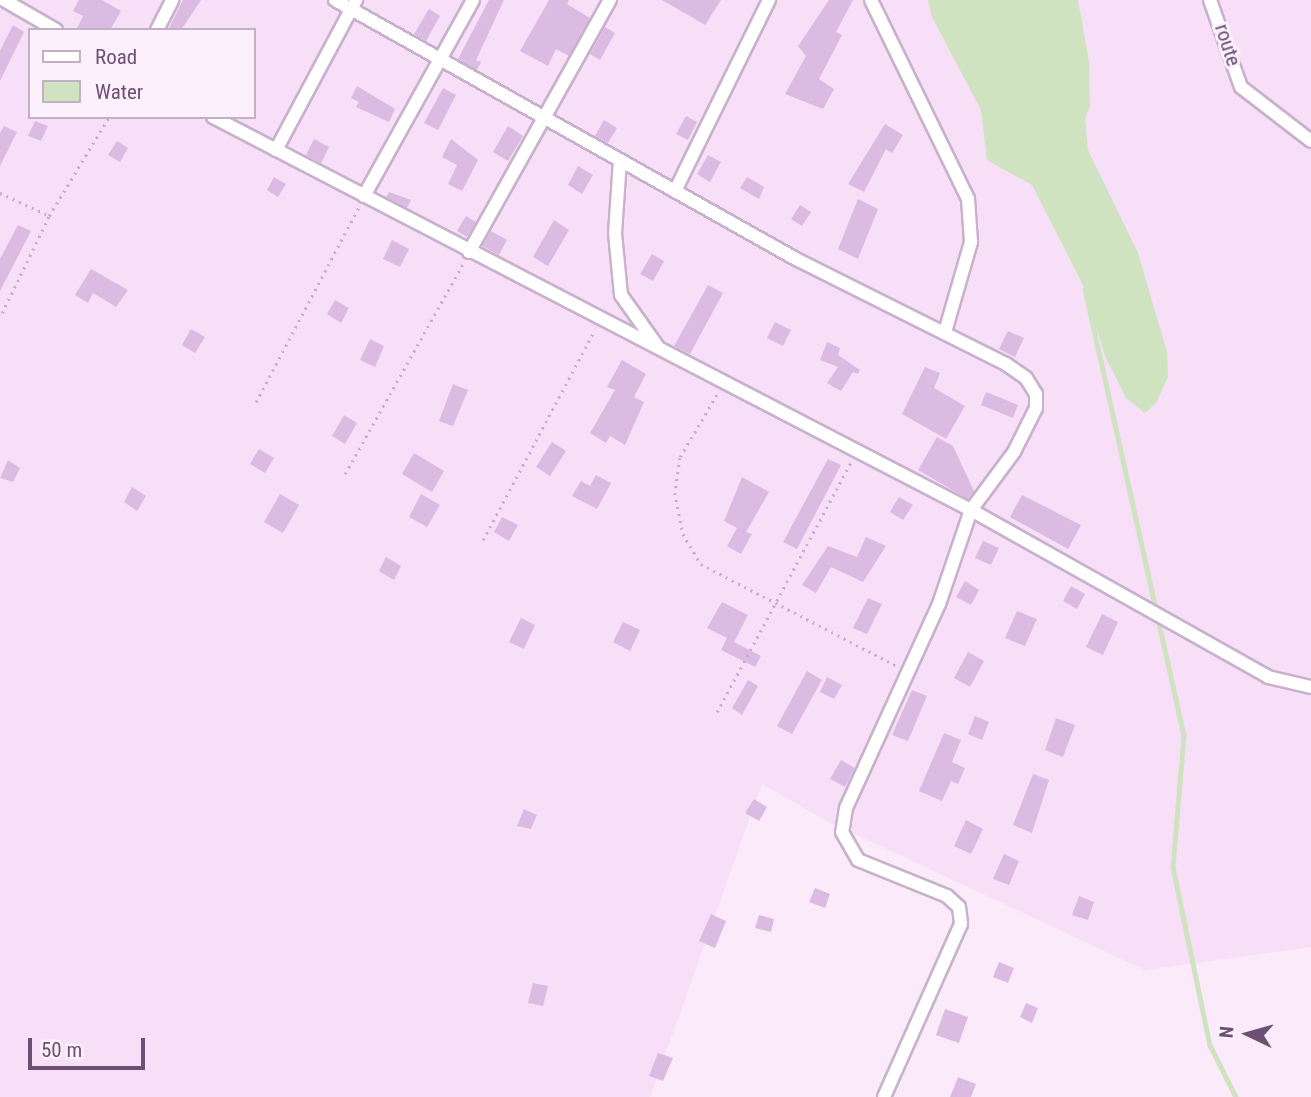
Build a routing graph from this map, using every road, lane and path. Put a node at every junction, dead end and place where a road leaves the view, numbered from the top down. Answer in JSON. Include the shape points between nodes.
{"nodes":[{"id":1,"x":4,"y":0,"type":"edge"},
{"id":2,"x":172,"y":0,"type":"edge"},
{"id":3,"x":335,"y":0,"type":"edge"},
{"id":4,"x":473,"y":0,"type":"edge"},
{"id":5,"x":610,"y":0,"type":"edge"},
{"id":6,"x":769,"y":0,"type":"edge"},
{"id":7,"x":1210,"y":0,"type":"edge"},
{"id":8,"x":869,"y":1,"type":"edge"},
{"id":9,"x":354,"y":4,"type":"edge"},
{"id":10,"x":53,"y":28,"type":"edge"},
{"id":11,"x":158,"y":28,"type":"edge"},
{"id":12,"x":440,"y":58,"type":"junction"},
{"id":13,"x":545,"y":118,"type":"junction"},
{"id":14,"x":108,"y":119,"type":"edge"},
{"id":15,"x":217,"y":119,"type":"edge"},
{"id":16,"x":1311,"y":141,"type":"edge"},
{"id":17,"x":276,"y":150,"type":"junction"},
{"id":18,"x":620,"y":160,"type":"junction"},
{"id":19,"x":675,"y":191,"type":"junction"},
{"id":20,"x":0,"y":193,"type":"edge"},
{"id":21,"x":364,"y":196,"type":"junction"},
{"id":22,"x":49,"y":216,"type":"junction"},
{"id":23,"x":469,"y":252,"type":"junction"},
{"id":24,"x":2,"y":313,"type":"dead end"},
{"id":25,"x":600,"y":319,"type":"junction"},
{"id":26,"x":945,"y":332,"type":"junction"},
{"id":27,"x":660,"y":350,"type":"junction"},
{"id":28,"x":725,"y":383,"type":"junction"},
{"id":29,"x":256,"y":402,"type":"dead end"},
{"id":30,"x":857,"y":451,"type":"junction"},
{"id":31,"x":345,"y":474,"type":"dead end"},
{"id":32,"x":971,"y":510,"type":"junction"},
{"id":33,"x":483,"y":540,"type":"dead end"},
{"id":34,"x":773,"y":600,"type":"junction"},
{"id":35,"x":909,"y":673,"type":"junction"},
{"id":36,"x":1311,"y":687,"type":"edge"},
{"id":37,"x":717,"y":712,"type":"dead end"},
{"id":38,"x":884,"y":1097,"type":"edge"}],
"edges":[{"from":1,"to":10,"type":"street"},
{"from":2,"to":11,"type":"street"},
{"from":3,"to":9,"type":"street"},
{"from":4,"to":12,"type":"street"},
{"from":5,"to":13,"type":"street"},
{"from":6,"to":19,"type":"street"},
{"from":7,"to":16,"type":"street","name":"route","via":[[1241,87]]},
{"from":8,"to":26,"type":"street","via":[[968,199],[971,242]]},
{"from":9,"to":12,"type":"street"},
{"from":9,"to":17,"type":"street"},
{"from":12,"to":13,"type":"street"},
{"from":12,"to":21,"type":"street"},
{"from":13,"to":18,"type":"street"},
{"from":13,"to":23,"type":"street"},
{"from":14,"to":22,"type":"path"},
{"from":15,"to":17,"type":"street"},
{"from":17,"to":21,"type":"street"},
{"from":18,"to":19,"type":"street"},
{"from":18,"to":27,"type":"street","via":[[615,233],[621,295]]},
{"from":19,"to":26,"type":"street","via":[[796,259]]},
{"from":20,"to":22,"type":"path"},
{"from":21,"to":23,"type":"street"},
{"from":21,"to":29,"type":"path"},
{"from":22,"to":24,"type":"path"},
{"from":23,"to":25,"type":"street"},
{"from":23,"to":31,"type":"path"},
{"from":25,"to":27,"type":"street"},
{"from":25,"to":33,"type":"path"},
{"from":26,"to":32,"type":"street","via":[[1026,378],[1036,394],[1036,408],[1014,452]]},
{"from":27,"to":28,"type":"street"},
{"from":28,"to":30,"type":"street"},
{"from":28,"to":34,"type":"path","via":[[680,458],[675,493],[683,534],[701,564]]},
{"from":30,"to":32,"type":"street"},
{"from":30,"to":34,"type":"path"},
{"from":32,"to":35,"type":"street","via":[[939,604]]},
{"from":32,"to":36,"type":"street","via":[[1268,677]]},
{"from":34,"to":35,"type":"path"},
{"from":34,"to":37,"type":"path"},
{"from":35,"to":38,"type":"street","via":[[846,808],[842,832],[858,860],[947,896],[959,907],[961,924]]}]}
